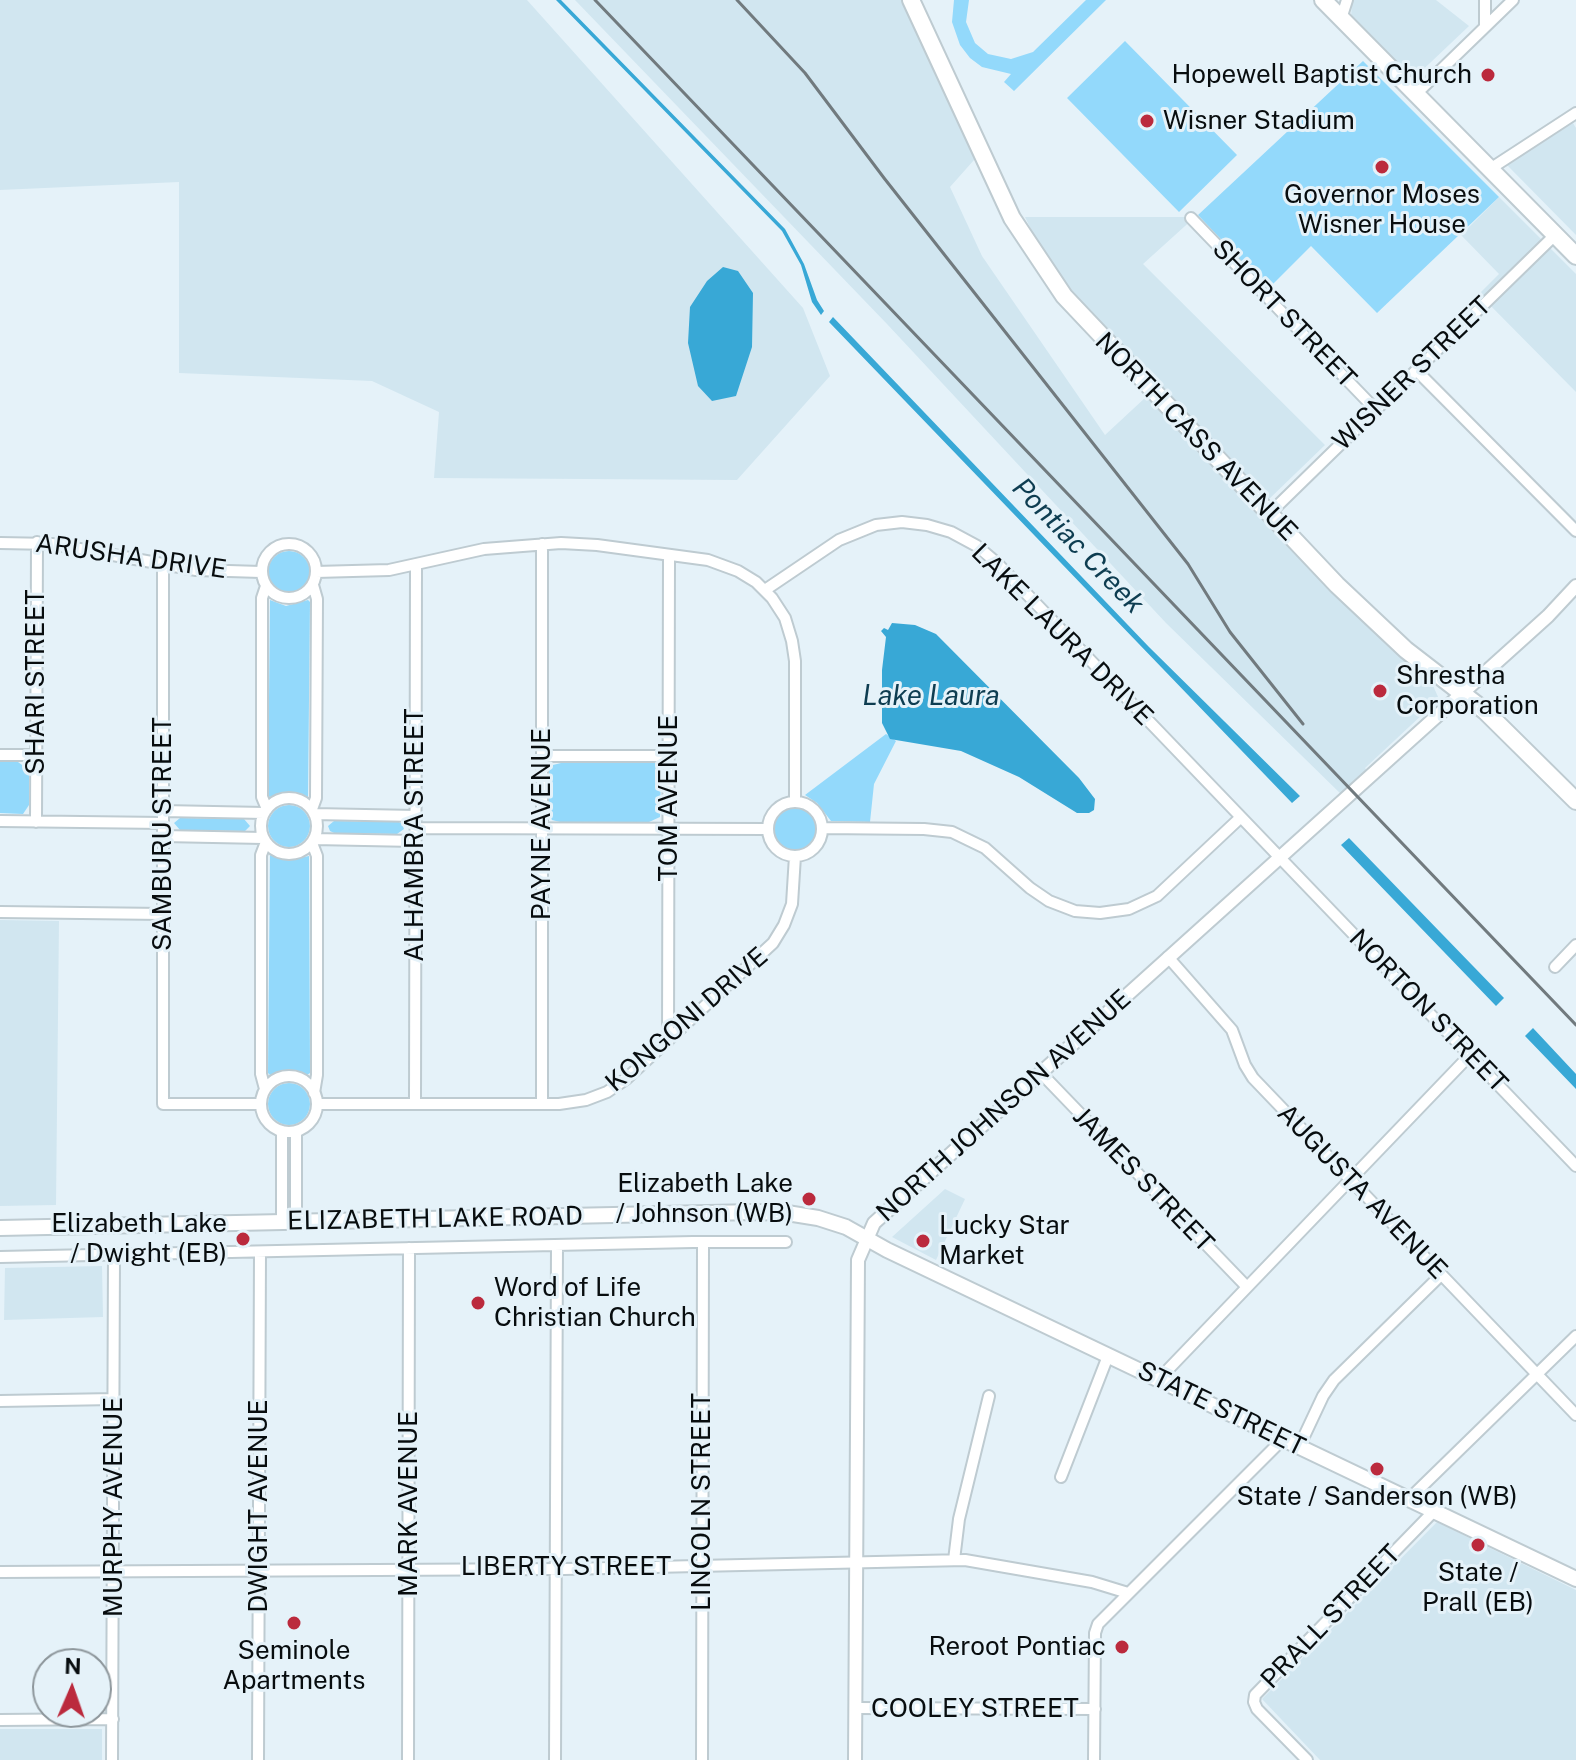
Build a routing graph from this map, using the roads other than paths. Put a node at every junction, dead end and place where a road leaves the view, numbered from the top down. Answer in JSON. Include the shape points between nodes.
{"nodes":[{"id":1,"x":911,"y":0,"type":"edge"},
{"id":2,"x":1323,"y":0,"type":"edge"},
{"id":3,"x":1347,"y":0,"type":"edge"},
{"id":4,"x":1485,"y":0,"type":"edge"},
{"id":5,"x":1513,"y":0,"type":"edge"},
{"id":6,"x":1341,"y":19,"type":"junction"},
{"id":7,"x":1485,"y":27,"type":"junction"},
{"id":8,"x":1416,"y":94,"type":"junction"},
{"id":9,"x":1576,"y":113,"type":"edge"},
{"id":10,"x":1490,"y":169,"type":"junction"},
{"id":11,"x":1191,"y":218,"type":"dead end"},
{"id":12,"x":1555,"y":235,"type":"junction"},
{"id":13,"x":1576,"y":256,"type":"edge"},
{"id":14,"x":1416,"y":370,"type":"junction"},
{"id":15,"x":1376,"y":410,"type":"junction"},
{"id":16,"x":1270,"y":513,"type":"junction"},
{"id":17,"x":1576,"y":531,"type":"edge"},
{"id":18,"x":37,"y":542,"type":"junction"},
{"id":19,"x":0,"y":543,"type":"edge"},
{"id":20,"x":542,"y":544,"type":"junction"},
{"id":21,"x":669,"y":555,"type":"junction"},
{"id":22,"x":163,"y":565,"type":"junction"},
{"id":23,"x":416,"y":565,"type":"junction"},
{"id":24,"x":261,"y":572,"type":"junction"},
{"id":25,"x":316,"y":572,"type":"junction"},
{"id":26,"x":313,"y":585,"type":"junction"},
{"id":27,"x":266,"y":586,"type":"junction"},
{"id":28,"x":1576,"y":586,"type":"edge"},
{"id":29,"x":765,"y":590,"type":"junction"},
{"id":30,"x":1462,"y":693,"type":"junction"},
{"id":31,"x":0,"y":755,"type":"edge"},
{"id":32,"x":36,"y":755,"type":"junction"},
{"id":33,"x":542,"y":756,"type":"junction"},
{"id":34,"x":669,"y":756,"type":"junction"},
{"id":35,"x":795,"y":801,"type":"junction"},
{"id":36,"x":1576,"y":801,"type":"edge"},
{"id":37,"x":163,"y":811,"type":"junction"},
{"id":38,"x":266,"y":811,"type":"junction"},
{"id":39,"x":313,"y":812,"type":"junction"},
{"id":40,"x":416,"y":816,"type":"junction"},
{"id":41,"x":1240,"y":818,"type":"junction"},
{"id":42,"x":0,"y":821,"type":"edge"},
{"id":43,"x":36,"y":822,"type":"junction"},
{"id":44,"x":163,"y":823,"type":"junction"},
{"id":45,"x":416,"y":828,"type":"junction"},
{"id":46,"x":542,"y":828,"type":"junction"},
{"id":47,"x":822,"y":828,"type":"junction"},
{"id":48,"x":669,"y":829,"type":"junction"},
{"id":49,"x":767,"y":829,"type":"junction"},
{"id":50,"x":163,"y":836,"type":"junction"},
{"id":51,"x":265,"y":840,"type":"junction"},
{"id":52,"x":313,"y":841,"type":"junction"},
{"id":53,"x":415,"y":841,"type":"junction"},
{"id":54,"x":795,"y":856,"type":"junction"},
{"id":55,"x":1279,"y":857,"type":"junction"},
{"id":56,"x":0,"y":912,"type":"edge"},
{"id":57,"x":163,"y":914,"type":"junction"},
{"id":58,"x":1576,"y":945,"type":"edge"},
{"id":59,"x":1168,"y":957,"type":"junction"},
{"id":60,"x":1555,"y":967,"type":"dead end"},
{"id":61,"x":668,"y":1041,"type":"junction"},
{"id":62,"x":1470,"y":1055,"type":"junction"},
{"id":63,"x":1040,"y":1072,"type":"junction"},
{"id":64,"x":265,"y":1089,"type":"junction"},
{"id":65,"x":315,"y":1098,"type":"junction"},
{"id":66,"x":261,"y":1104,"type":"junction"},
{"id":67,"x":415,"y":1104,"type":"junction"},
{"id":68,"x":542,"y":1104,"type":"junction"},
{"id":69,"x":282,"y":1131,"type":"junction"},
{"id":70,"x":296,"y":1131,"type":"junction"},
{"id":71,"x":1576,"y":1166,"type":"edge"},
{"id":72,"x":1349,"y":1180,"type":"junction"},
{"id":73,"x":289,"y":1222,"type":"junction"},
{"id":74,"x":0,"y":1228,"type":"edge"},
{"id":75,"x":867,"y":1237,"type":"junction"},
{"id":76,"x":786,"y":1242,"type":"dead end"},
{"id":77,"x":703,"y":1243,"type":"junction"},
{"id":78,"x":557,"y":1245,"type":"junction"},
{"id":79,"x":409,"y":1248,"type":"junction"},
{"id":80,"x":260,"y":1252,"type":"junction"},
{"id":81,"x":114,"y":1255,"type":"junction"},
{"id":82,"x":0,"y":1257,"type":"edge"},
{"id":83,"x":1441,"y":1275,"type":"junction"},
{"id":84,"x":1247,"y":1287,"type":"junction"},
{"id":85,"x":1576,"y":1336,"type":"edge"},
{"id":86,"x":1108,"y":1356,"type":"junction"},
{"id":87,"x":1537,"y":1374,"type":"junction"},
{"id":88,"x":1158,"y":1380,"type":"junction"},
{"id":89,"x":989,"y":1396,"type":"dead end"},
{"id":90,"x":114,"y":1399,"type":"junction"},
{"id":91,"x":0,"y":1401,"type":"edge"},
{"id":92,"x":1576,"y":1415,"type":"edge"},
{"id":93,"x":1283,"y":1439,"type":"junction"},
{"id":94,"x":1299,"y":1447,"type":"junction"},
{"id":95,"x":1061,"y":1477,"type":"dead end"},
{"id":96,"x":1409,"y":1499,"type":"junction"},
{"id":97,"x":1434,"y":1511,"type":"junction"},
{"id":98,"x":954,"y":1560,"type":"junction"},
{"id":99,"x":856,"y":1562,"type":"junction"},
{"id":100,"x":702,"y":1566,"type":"junction"},
{"id":101,"x":409,"y":1568,"type":"junction"},
{"id":102,"x":556,"y":1568,"type":"junction"},
{"id":103,"x":259,"y":1570,"type":"junction"},
{"id":104,"x":114,"y":1571,"type":"junction"},
{"id":105,"x":0,"y":1572,"type":"edge"},
{"id":106,"x":1576,"y":1579,"type":"edge"},
{"id":107,"x":1128,"y":1593,"type":"junction"},
{"id":108,"x":855,"y":1708,"type":"junction"},
{"id":109,"x":1095,"y":1709,"type":"junction"},
{"id":110,"x":113,"y":1719,"type":"junction"},
{"id":111,"x":0,"y":1720,"type":"edge"},
{"id":112,"x":112,"y":1760,"type":"edge"},
{"id":113,"x":258,"y":1760,"type":"edge"},
{"id":114,"x":408,"y":1760,"type":"edge"},
{"id":115,"x":555,"y":1760,"type":"edge"},
{"id":116,"x":702,"y":1760,"type":"edge"},
{"id":117,"x":855,"y":1760,"type":"edge"},
{"id":118,"x":1094,"y":1760,"type":"edge"},
{"id":119,"x":1307,"y":1760,"type":"edge"}],
"edges":[{"from":1,"to":16,"type":"main road","name":"NORTH CASS AVENUE","via":[[1006,206],[1051,280]]},
{"from":2,"to":6,"type":"main road"},
{"from":3,"to":6,"type":"street"},
{"from":4,"to":7,"type":"street"},
{"from":5,"to":7,"type":"street"},
{"from":6,"to":8,"type":"main road"},
{"from":7,"to":8,"type":"street"},
{"from":8,"to":10,"type":"main road"},
{"from":9,"to":10,"type":"street"},
{"from":10,"to":12,"type":"main road"},
{"from":11,"to":15,"type":"street","name":"SHORT STREET"},
{"from":12,"to":13,"type":"main road"},
{"from":12,"to":14,"type":"street","name":"WISNER STREET"},
{"from":14,"to":15,"type":"street","name":"WISNER STREET"},
{"from":14,"to":17,"type":"street"},
{"from":15,"to":16,"type":"street","name":"WISNER STREET"},
{"from":16,"to":30,"type":"main road","name":"NORTH CASS AVENUE","via":[[1390,637]]},
{"from":18,"to":19,"type":"street","name":"ARUSHA DRIVE"},
{"from":18,"to":22,"type":"street","name":"ARUSHA DRIVE"},
{"from":18,"to":32,"type":"street","name":"SHARI STREET"},
{"from":20,"to":21,"type":"street"},
{"from":20,"to":23,"type":"street","via":[[484,549]]},
{"from":20,"to":33,"type":"street","name":"PAYNE AVENUE"},
{"from":21,"to":29,"type":"street","via":[[723,564]]},
{"from":21,"to":34,"type":"street","name":"TOM AVENUE"},
{"from":22,"to":24,"type":"street","name":"ARUSHA DRIVE"},
{"from":22,"to":37,"type":"street","name":"SAMBURU STREET"},
{"from":23,"to":25,"type":"street"},
{"from":23,"to":40,"type":"street","name":"ALHAMBRA STREET"},
{"from":24,"to":25,"type":"street","via":[[270,551],[286,544],[308,551]]},
{"from":24,"to":27,"type":"street"},
{"from":25,"to":26,"type":"street"},
{"from":26,"to":27,"type":"street","via":[[291,599]]},
{"from":26,"to":39,"type":"street"},
{"from":27,"to":38,"type":"street","via":[[261,790]]},
{"from":28,"to":30,"type":"street","name":"NORTH JOHNSON AVENUE"},
{"from":29,"to":35,"type":"street","via":[[785,618],[794,651]]},
{"from":29,"to":41,"type":"street","name":"LAKE LAURA DRIVE","via":[[839,540],[870,527],[909,522],[958,535],[997,563]]},
{"from":30,"to":36,"type":"main road","name":"NORTH CASS AVENUE"},
{"from":30,"to":55,"type":"street","name":"NORTH JOHNSON AVENUE"},
{"from":31,"to":32,"type":"street"},
{"from":32,"to":43,"type":"street","name":"SHARI STREET"},
{"from":33,"to":34,"type":"street"},
{"from":33,"to":46,"type":"street","name":"PAYNE AVENUE"},
{"from":34,"to":48,"type":"street","name":"TOM AVENUE"},
{"from":35,"to":47,"type":"street","via":[[814,809]]},
{"from":35,"to":49,"type":"street","via":[[775,809]]},
{"from":37,"to":38,"type":"street"},
{"from":37,"to":44,"type":"street","name":"SAMBURU STREET"},
{"from":38,"to":39,"type":"street","via":[[289,798]]},
{"from":38,"to":51,"type":"street","via":[[261,825]]},
{"from":39,"to":40,"type":"street"},
{"from":39,"to":52,"type":"street"},
{"from":40,"to":45,"type":"street","name":"ALHAMBRA STREET"},
{"from":41,"to":47,"type":"street","via":[[1157,896],[1129,909],[1100,913],[1049,901],[985,848],[952,832]]},
{"from":41,"to":55,"type":"street","name":"LAKE LAURA DRIVE"},
{"from":42,"to":43,"type":"street"},
{"from":43,"to":44,"type":"street"},
{"from":44,"to":50,"type":"street","name":"SAMBURU STREET"},
{"from":45,"to":46,"type":"street"},
{"from":45,"to":53,"type":"street","name":"ALHAMBRA STREET"},
{"from":46,"to":48,"type":"street"},
{"from":46,"to":68,"type":"street","name":"PAYNE AVENUE"},
{"from":47,"to":54,"type":"street","via":[[814,848]]},
{"from":48,"to":49,"type":"street"},
{"from":48,"to":61,"type":"street","name":"TOM AVENUE"},
{"from":49,"to":54,"type":"street","via":[[775,848]]},
{"from":50,"to":51,"type":"street"},
{"from":50,"to":57,"type":"street","name":"SAMBURU STREET"},
{"from":51,"to":52,"type":"street","via":[[289,854]]},
{"from":51,"to":64,"type":"street"},
{"from":52,"to":53,"type":"street"},
{"from":52,"to":65,"type":"street"},
{"from":53,"to":67,"type":"street","name":"ALHAMBRA STREET"},
{"from":54,"to":61,"type":"street","name":"KONGONI DRIVE","via":[[792,904],[773,943]]},
{"from":55,"to":59,"type":"street","name":"NORTH JOHNSON AVENUE"},
{"from":55,"to":62,"type":"street","name":"NORTON STREET"},
{"from":56,"to":57,"type":"street"},
{"from":57,"to":66,"type":"street","name":"SAMBURU STREET","via":[[163,1104]]},
{"from":58,"to":60,"type":"street"},
{"from":59,"to":63,"type":"street","name":"NORTH JOHNSON AVENUE"},
{"from":59,"to":72,"type":"street","name":"AUGUSTA AVENUE","via":[[1232,1030],[1253,1078]]},
{"from":61,"to":68,"type":"street","name":"KONGONI DRIVE","via":[[607,1092],[576,1102]]},
{"from":62,"to":71,"type":"street","name":"NORTON STREET"},
{"from":62,"to":72,"type":"street"},
{"from":63,"to":75,"type":"street","name":"NORTH JOHNSON AVENUE","via":[[874,1223]]},
{"from":63,"to":84,"type":"street","name":"JAMES STREET"},
{"from":64,"to":65,"type":"street","via":[[274,1080],[291,1076],[303,1080]]},
{"from":64,"to":66,"type":"street"},
{"from":65,"to":67,"type":"street","name":"KONGONI DRIVE"},
{"from":65,"to":70,"type":"street","via":[[312,1119]]},
{"from":66,"to":69,"type":"street","via":[[267,1121]]},
{"from":67,"to":68,"type":"street","name":"KONGONI DRIVE"},
{"from":69,"to":70,"type":"street"},
{"from":69,"to":73,"type":"street"},
{"from":70,"to":73,"type":"street"},
{"from":72,"to":83,"type":"street","name":"AUGUSTA AVENUE"},
{"from":72,"to":84,"type":"street"},
{"from":73,"to":74,"type":"main road","name":"ELIZABETH LAKE ROAD"},
{"from":73,"to":75,"type":"main road","name":"ELIZABETH LAKE ROAD","via":[[773,1212],[818,1218]]},
{"from":75,"to":86,"type":"main road","name":"STATE STREET"},
{"from":75,"to":99,"type":"street","name":"NORTH JOHNSON AVENUE","via":[[858,1260]]},
{"from":76,"to":77,"type":"street","name":"ELIZABETH LAKE ROAD"},
{"from":77,"to":78,"type":"street","name":"ELIZABETH LAKE ROAD"},
{"from":77,"to":100,"type":"street","name":"LINCOLN STREET"},
{"from":78,"to":79,"type":"street","name":"ELIZABETH LAKE ROAD"},
{"from":78,"to":102,"type":"street"},
{"from":79,"to":80,"type":"street","name":"ELIZABETH LAKE ROAD"},
{"from":79,"to":101,"type":"street","name":"MARK AVENUE"},
{"from":80,"to":81,"type":"street","name":"ELIZABETH LAKE ROAD"},
{"from":80,"to":103,"type":"street","name":"DWIGHT AVENUE"},
{"from":81,"to":82,"type":"street","name":"ELIZABETH LAKE ROAD"},
{"from":81,"to":90,"type":"street","name":"MURPHY AVENUE"},
{"from":83,"to":87,"type":"street","name":"AUGUSTA AVENUE"},
{"from":83,"to":94,"type":"street","via":[[1334,1380]]},
{"from":84,"to":88,"type":"street"},
{"from":85,"to":87,"type":"street"},
{"from":86,"to":88,"type":"main road","name":"STATE STREET"},
{"from":86,"to":95,"type":"street"},
{"from":87,"to":92,"type":"street","name":"AUGUSTA AVENUE"},
{"from":87,"to":96,"type":"street"},
{"from":88,"to":93,"type":"main road","name":"STATE STREET"},
{"from":89,"to":98,"type":"street"},
{"from":90,"to":91,"type":"street"},
{"from":90,"to":104,"type":"street","name":"MURPHY AVENUE"},
{"from":93,"to":94,"type":"main road","name":"STATE STREET"},
{"from":93,"to":107,"type":"street"},
{"from":94,"to":96,"type":"main road","name":"STATE STREET"},
{"from":96,"to":97,"type":"main road","name":"STATE STREET"},
{"from":97,"to":106,"type":"main road","name":"STATE STREET"},
{"from":97,"to":119,"type":"street","name":"PRALL STREET","via":[[1255,1695],[1257,1709]]},
{"from":98,"to":99,"type":"street","name":"LIBERTY STREET"},
{"from":98,"to":107,"type":"street","name":"LIBERTY STREET","via":[[1092,1582]]},
{"from":99,"to":100,"type":"street","name":"LIBERTY STREET"},
{"from":99,"to":108,"type":"street","name":"NORTH JOHNSON AVENUE"},
{"from":100,"to":102,"type":"street","name":"LIBERTY STREET"},
{"from":100,"to":116,"type":"street","name":"LINCOLN STREET"},
{"from":101,"to":102,"type":"street","name":"LIBERTY STREET"},
{"from":101,"to":103,"type":"street","name":"LIBERTY STREET"},
{"from":101,"to":114,"type":"street","name":"MARK AVENUE"},
{"from":102,"to":115,"type":"street"},
{"from":103,"to":104,"type":"street","name":"LIBERTY STREET"},
{"from":103,"to":113,"type":"street","name":"DWIGHT AVENUE"},
{"from":104,"to":105,"type":"street","name":"LIBERTY STREET"},
{"from":104,"to":110,"type":"street","name":"MURPHY AVENUE"},
{"from":107,"to":109,"type":"street","via":[[1096,1629]]},
{"from":108,"to":109,"type":"street","name":"COOLEY STREET"},
{"from":108,"to":117,"type":"street","name":"NORTH JOHNSON AVENUE"},
{"from":109,"to":118,"type":"street"},
{"from":110,"to":111,"type":"street"},
{"from":110,"to":112,"type":"street","name":"MURPHY AVENUE"}]}
